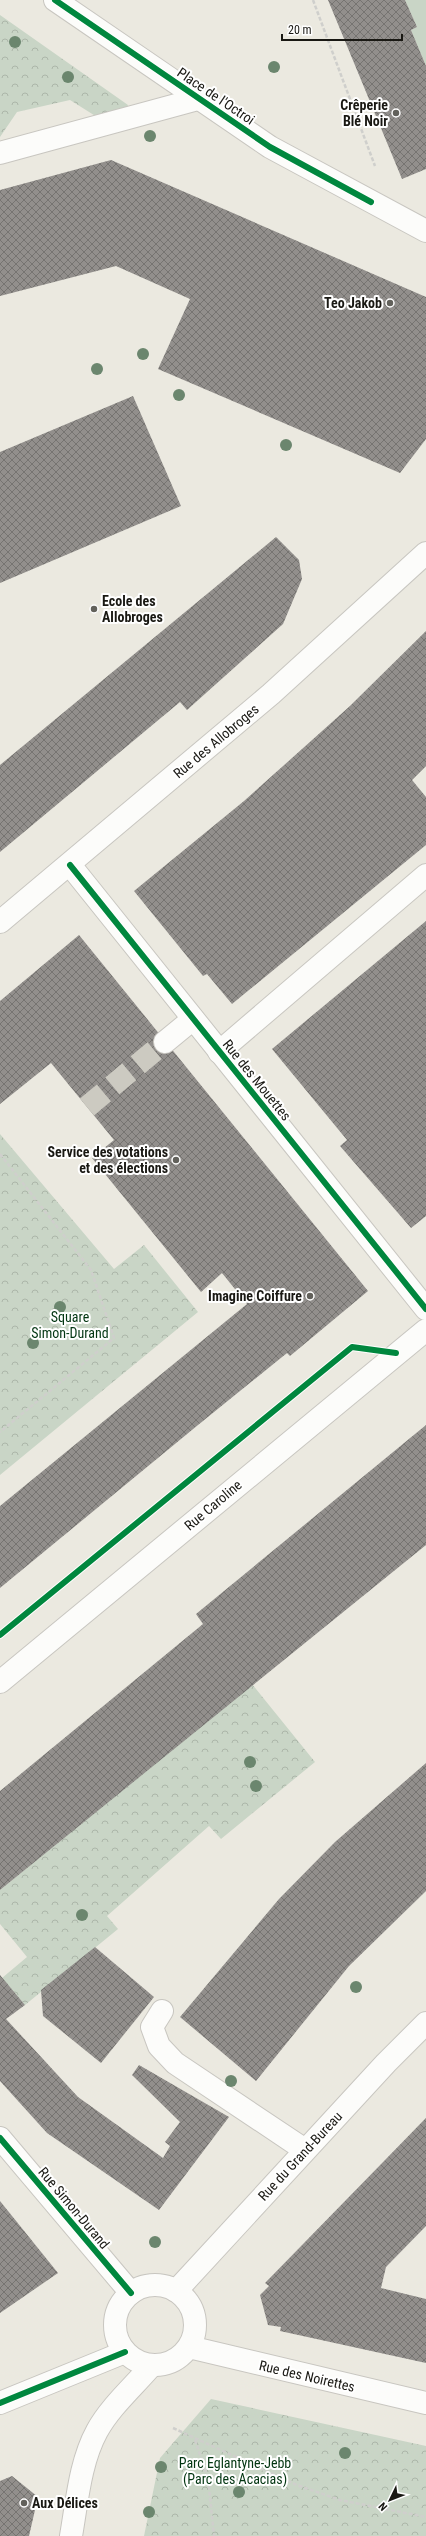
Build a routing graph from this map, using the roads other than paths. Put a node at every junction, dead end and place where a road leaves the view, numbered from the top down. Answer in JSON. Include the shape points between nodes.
{"nodes":[{"id":1,"x":55,"y":0,"type":"edge"},
{"id":2,"x":198,"y":99,"type":"junction"},
{"id":3,"x":0,"y":153,"type":"edge"},
{"id":4,"x":426,"y":231,"type":"edge"},
{"id":5,"x":426,"y":553,"type":"edge"},
{"id":6,"x":70,"y":865,"type":"junction"},
{"id":7,"x":426,"y":875,"type":"edge"},
{"id":8,"x":0,"y":922,"type":"edge"},
{"id":9,"x":193,"y":1019,"type":"junction"},
{"id":10,"x":165,"y":1042,"type":"tunnel mouth"},
{"id":11,"x":219,"y":1052,"type":"junction"},
{"id":12,"x":426,"y":1309,"type":"edge"},
{"id":13,"x":426,"y":1330,"type":"edge"},
{"id":14,"x":0,"y":1682,"type":"edge"},
{"id":15,"x":162,"y":2011,"type":"dead end"},
{"id":16,"x":426,"y":2024,"type":"edge"},
{"id":17,"x":0,"y":2138,"type":"edge"},
{"id":18,"x":305,"y":2150,"type":"junction"},
{"id":19,"x":176,"y":2291,"type":"junction"},
{"id":20,"x":131,"y":2293,"type":"junction"},
{"id":21,"x":188,"y":2347,"type":"junction"},
{"id":22,"x":125,"y":2352,"type":"junction"},
{"id":23,"x":152,"y":2365,"type":"junction"},
{"id":24,"x":0,"y":2403,"type":"edge"},
{"id":25,"x":426,"y":2403,"type":"edge"},
{"id":26,"x":70,"y":2536,"type":"edge"}],
"edges":[{"from":1,"to":2,"type":"street","name":"Place de l'Octroi"},
{"from":2,"to":3,"type":"street"},
{"from":2,"to":4,"type":"street","name":"Place de l'Octroi","via":[[270,147]]},
{"from":5,"to":6,"type":"street","name":"Rue des Allobroges","via":[[272,694]]},
{"from":6,"to":8,"type":"street","name":"Rue des Allobroges"},
{"from":6,"to":9,"type":"street","name":"Rue des Mouettes"},
{"from":7,"to":11,"type":"street"},
{"from":9,"to":10,"type":"street"},
{"from":9,"to":11,"type":"street","name":"Rue des Mouettes"},
{"from":11,"to":12,"type":"street","name":"Rue des Mouettes"},
{"from":13,"to":14,"type":"street","name":"Rue Caroline"},
{"from":15,"to":18,"type":"street","via":[[152,2027],[159,2046],[175,2063]]},
{"from":16,"to":18,"type":"street","name":"Rue du Grand-Bureau"},
{"from":17,"to":20,"type":"street","name":"Rue Simon-Durand"},
{"from":18,"to":19,"type":"street","name":"Rue du Grand-Bureau"},
{"from":19,"to":20,"type":"street","via":[[152,2285]]},
{"from":19,"to":21,"type":"street","via":[[185,2298],[194,2315],[194,2336]]},
{"from":20,"to":22,"type":"street","via":[[117,2315],[115,2330]]},
{"from":21,"to":23,"type":"street","via":[[180,2357],[170,2362]]},
{"from":21,"to":25,"type":"street","name":"Rue des Noirettes"},
{"from":22,"to":23,"type":"street","via":[[138,2362]]},
{"from":22,"to":24,"type":"street"},
{"from":23,"to":26,"type":"street","via":[[97,2431],[88,2453]]}]}
